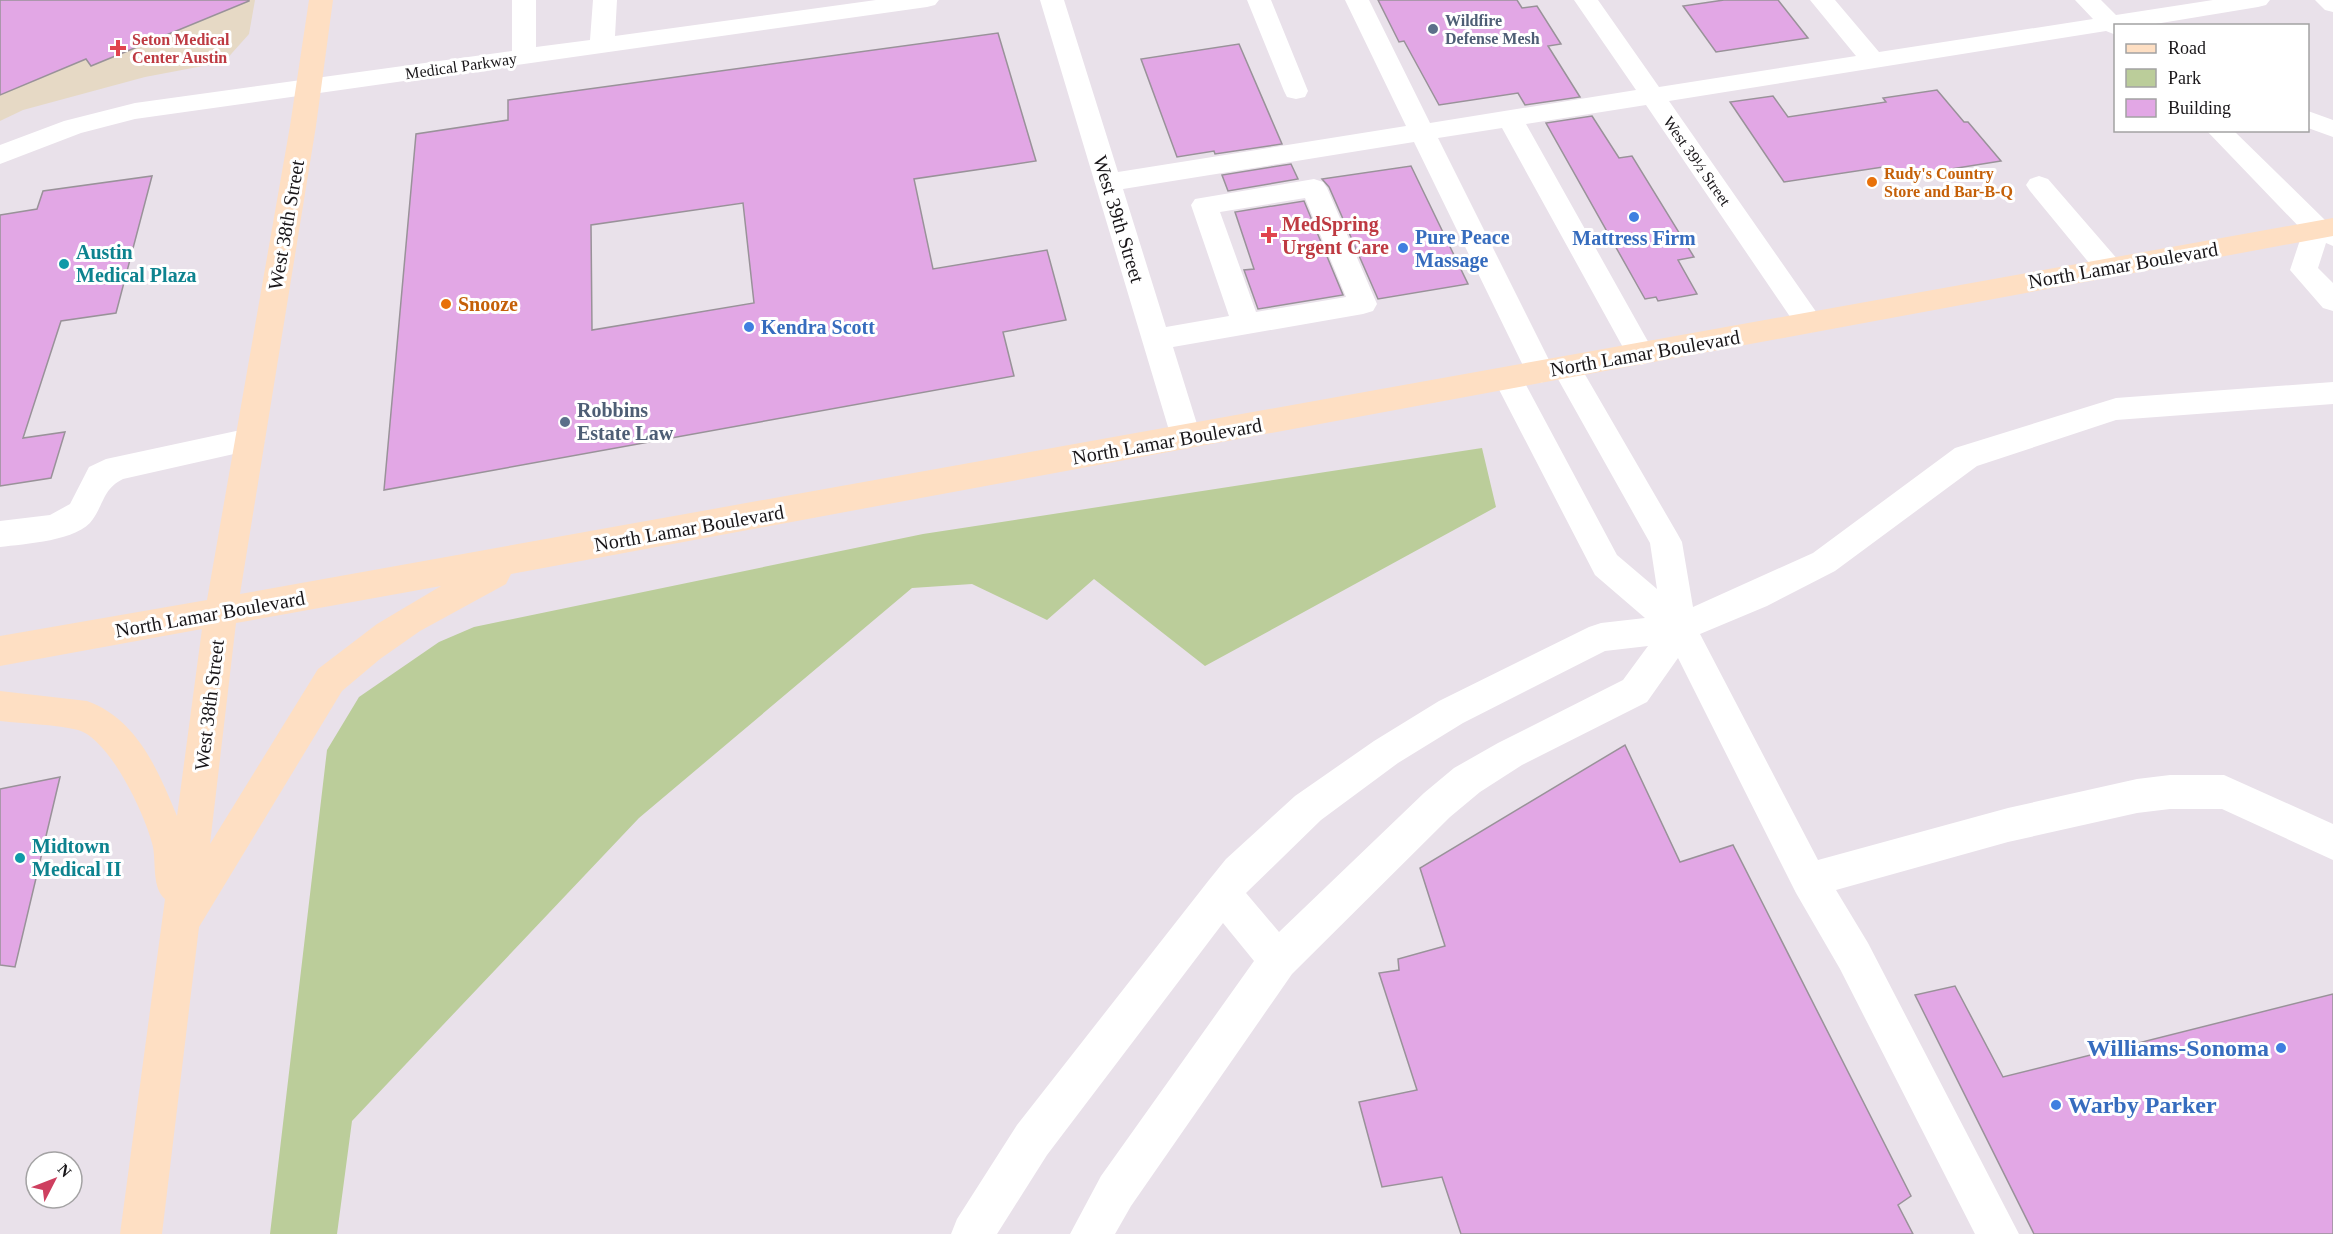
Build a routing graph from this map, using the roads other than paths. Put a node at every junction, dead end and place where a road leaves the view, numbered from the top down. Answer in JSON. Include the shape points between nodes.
{"nodes":[{"id":1,"x":321,"y":0,"type":"edge"},
{"id":2,"x":524,"y":0,"type":"edge"},
{"id":3,"x":605,"y":0,"type":"edge"},
{"id":4,"x":927,"y":0,"type":"edge"},
{"id":5,"x":1052,"y":0,"type":"edge"},
{"id":6,"x":1259,"y":0,"type":"edge"},
{"id":7,"x":1358,"y":0,"type":"edge"},
{"id":8,"x":1586,"y":0,"type":"edge"},
{"id":9,"x":1822,"y":0,"type":"edge"},
{"id":10,"x":2087,"y":0,"type":"edge"},
{"id":11,"x":2258,"y":0,"type":"edge"},
{"id":12,"x":2327,"y":0,"type":"edge"},
{"id":13,"x":902,"y":2,"type":"edge"},
{"id":14,"x":2333,"y":5,"type":"edge"},
{"id":15,"x":2203,"y":18,"type":"edge"},
{"id":16,"x":2136,"y":24,"type":"edge"},
{"id":17,"x":2113,"y":26,"type":"edge"},
{"id":18,"x":602,"y":46,"type":"junction"},
{"id":19,"x":524,"y":57,"type":"junction"},
{"id":20,"x":1873,"y":61,"type":"junction"},
{"id":21,"x":309,"y":87,"type":"junction"},
{"id":22,"x":1296,"y":91,"type":"dead end"},
{"id":23,"x":1652,"y":96,"type":"junction"},
{"id":24,"x":1510,"y":119,"type":"junction"},
{"id":25,"x":2309,"y":120,"type":"edge"},
{"id":26,"x":2333,"y":129,"type":"edge"},
{"id":27,"x":1424,"y":132,"type":"junction"},
{"id":28,"x":2220,"y":132,"type":"edge"},
{"id":29,"x":0,"y":154,"type":"edge"},
{"id":30,"x":1108,"y":182,"type":"junction"},
{"id":31,"x":2039,"y":185,"type":"dead end"},
{"id":32,"x":2328,"y":231,"type":"edge"},
{"id":33,"x":2109,"y":268,"type":"junction"},
{"id":34,"x":2333,"y":301,"type":"edge"},
{"id":35,"x":1809,"y":323,"type":"junction"},
{"id":36,"x":1246,"y":324,"type":"junction"},
{"id":37,"x":1156,"y":339,"type":"junction"},
{"id":38,"x":1641,"y":354,"type":"junction"},
{"id":39,"x":1553,"y":370,"type":"junction"},
{"id":40,"x":1508,"y":378,"type":"junction"},
{"id":41,"x":2333,"y":393,"type":"edge"},
{"id":42,"x":1186,"y":437,"type":"junction"},
{"id":43,"x":250,"y":440,"type":"junction"},
{"id":44,"x":0,"y":534,"type":"edge"},
{"id":45,"x":529,"y":557,"type":"junction"},
{"id":46,"x":221,"y":613,"type":"junction"},
{"id":47,"x":1680,"y":628,"type":"junction"},
{"id":48,"x":0,"y":651,"type":"edge"},
{"id":49,"x":0,"y":706,"type":"edge"},
{"id":50,"x":2333,"y":843,"type":"edge"},
{"id":51,"x":1809,"y":880,"type":"junction"},
{"id":52,"x":1222,"y":893,"type":"junction"},
{"id":53,"x":180,"y":926,"type":"junction"},
{"id":54,"x":1278,"y":960,"type":"junction"},
{"id":55,"x":141,"y":1234,"type":"edge"},
{"id":56,"x":972,"y":1234,"type":"edge"},
{"id":57,"x":1091,"y":1234,"type":"edge"},
{"id":58,"x":1998,"y":1234,"type":"edge"}],
"edges":[{"from":1,"to":21,"type":"main road","name":"West 38th Street"},
{"from":2,"to":19,"type":"street"},
{"from":3,"to":18,"type":"street"},
{"from":4,"to":13,"type":"street","name":"Medical Parkway"},
{"from":5,"to":30,"type":"street","name":"West 39th Street"},
{"from":6,"to":22,"type":"street"},
{"from":7,"to":27,"type":"street"},
{"from":8,"to":23,"type":"street","name":"West 39½ Street"},
{"from":9,"to":20,"type":"street"},
{"from":10,"to":17,"type":"street"},
{"from":11,"to":15,"type":"street"},
{"from":12,"to":14,"type":"street"},
{"from":13,"to":18,"type":"street","name":"Medical Parkway"},
{"from":15,"to":16,"type":"street"},
{"from":17,"to":20,"type":"street"},
{"from":18,"to":19,"type":"street","name":"Medical Parkway"},
{"from":19,"to":21,"type":"street","name":"Medical Parkway"},
{"from":20,"to":23,"type":"street"},
{"from":21,"to":29,"type":"street","name":"Medical Parkway","via":[[135,111],[73,127]]},
{"from":21,"to":43,"type":"main road","name":"West 38th Street"},
{"from":23,"to":24,"type":"street"},
{"from":23,"to":35,"type":"street","name":"West 39½ Street"},
{"from":24,"to":27,"type":"street"},
{"from":24,"to":38,"type":"street"},
{"from":25,"to":26,"type":"street"},
{"from":27,"to":30,"type":"street"},
{"from":27,"to":39,"type":"street"},
{"from":28,"to":32,"type":"street"},
{"from":30,"to":37,"type":"street","name":"West 39th Street"},
{"from":31,"to":33,"type":"street"},
{"from":32,"to":33,"type":"main road","name":"North Lamar Boulevard"},
{"from":32,"to":34,"type":"street","via":[[2304,270]]},
{"from":33,"to":35,"type":"main road","name":"North Lamar Boulevard"},
{"from":35,"to":38,"type":"main road","name":"North Lamar Boulevard"},
{"from":36,"to":36,"type":"street","via":[[1363,304],[1314,188],[1204,205]]},
{"from":36,"to":37,"type":"street"},
{"from":37,"to":42,"type":"street","name":"West 39th Street"},
{"from":38,"to":39,"type":"main road","name":"North Lamar Boulevard"},
{"from":39,"to":40,"type":"main road","name":"North Lamar Boulevard"},
{"from":39,"to":47,"type":"street","via":[[1666,542]]},
{"from":40,"to":42,"type":"main road","name":"North Lamar Boulevard"},
{"from":40,"to":47,"type":"street","via":[[1606,565]]},
{"from":41,"to":47,"type":"street","via":[[2116,409],[1966,457],[1824,562]]},
{"from":42,"to":45,"type":"main road","name":"North Lamar Boulevard"},
{"from":43,"to":44,"type":"street","via":[[117,468],[100,476],[81,513],[55,527]]},
{"from":43,"to":46,"type":"main road","name":"West 38th Street"},
{"from":45,"to":46,"type":"main road","name":"North Lamar Boulevard"},
{"from":45,"to":53,"type":"main road","via":[[395,628],[330,681]]},
{"from":46,"to":48,"type":"main road","name":"North Lamar Boulevard"},
{"from":46,"to":53,"type":"main road","name":"West 38th Street"},
{"from":47,"to":51,"type":"street"},
{"from":47,"to":52,"type":"street","via":[[1601,637],[1450,712],[1308,808]]},
{"from":47,"to":54,"type":"street","via":[[1635,691],[1467,780]]},
{"from":49,"to":53,"type":"main road","via":[[87,716],[117,738],[142,775],[171,846]]},
{"from":50,"to":51,"type":"street","via":[[2224,792],[2170,792],[2008,825]]},
{"from":51,"to":58,"type":"street","via":[[1854,956]]},
{"from":52,"to":54,"type":"street"},
{"from":52,"to":56,"type":"street","via":[[1032,1140]]},
{"from":53,"to":55,"type":"main road","name":"West 38th Street"},
{"from":54,"to":57,"type":"street","via":[[1116,1191]]}]}
